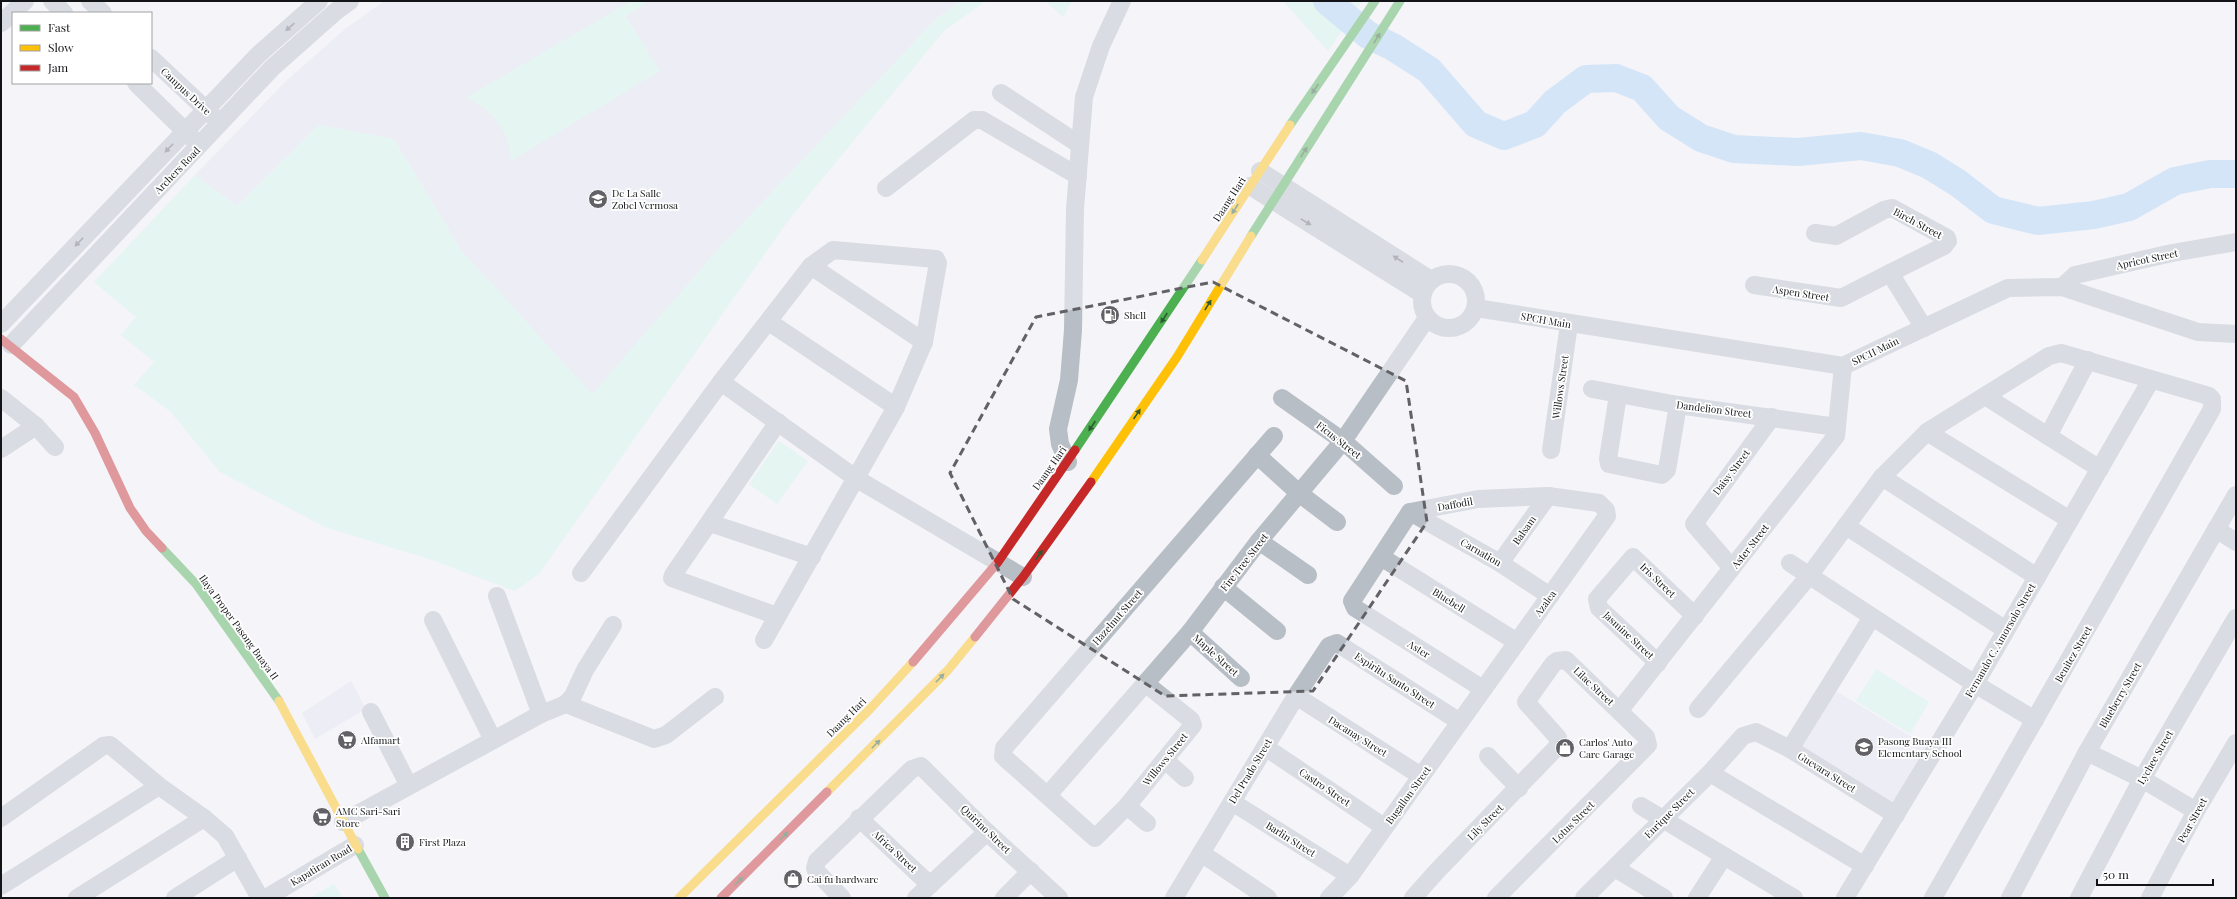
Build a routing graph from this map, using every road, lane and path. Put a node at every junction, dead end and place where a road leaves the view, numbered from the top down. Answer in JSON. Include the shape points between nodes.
{"nodes":[{"id":1,"x":25,"y":1,"type":"edge"},
{"id":2,"x":52,"y":1,"type":"edge"},
{"id":3,"x":90,"y":1,"type":"edge"},
{"id":4,"x":319,"y":1,"type":"edge"},
{"id":5,"x":350,"y":1,"type":"edge"},
{"id":6,"x":1122,"y":1,"type":"edge"},
{"id":7,"x":1375,"y":1,"type":"edge"},
{"id":8,"x":1399,"y":4,"type":"edge"},
{"id":9,"x":13,"y":12,"type":"edge"},
{"id":10,"x":63,"y":12,"type":"edge"},
{"id":11,"x":102,"y":12,"type":"edge"},
{"id":12,"x":12,"y":13,"type":"edge"},
{"id":13,"x":1,"y":23,"type":"edge"},
{"id":14,"x":152,"y":59,"type":"edge"},
{"id":15,"x":137,"y":84,"type":"edge"},
{"id":16,"x":1001,"y":93,"type":"dead end"},
{"id":17,"x":206,"y":110,"type":"junction"},
{"id":18,"x":221,"y":124,"type":"junction"},
{"id":19,"x":185,"y":132,"type":"junction"},
{"id":20,"x":1080,"y":145,"type":"junction"},
{"id":21,"x":200,"y":146,"type":"junction"},
{"id":22,"x":1260,"y":171,"type":"junction"},
{"id":23,"x":1078,"y":176,"type":"junction"},
{"id":24,"x":1283,"y":185,"type":"junction"},
{"id":25,"x":1250,"y":186,"type":"junction"},
{"id":26,"x":886,"y":188,"type":"dead end"},
{"id":27,"x":1272,"y":202,"type":"junction"},
{"id":28,"x":1815,"y":233,"type":"dead end"},
{"id":29,"x":2236,"y":242,"type":"edge"},
{"id":30,"x":1944,"y":246,"type":"joint"},
{"id":31,"x":811,"y":266,"type":"junction"},
{"id":32,"x":1890,"y":273,"type":"junction"},
{"id":33,"x":1754,"y":285,"type":"dead end"},
{"id":34,"x":1426,"y":287,"type":"junction"},
{"id":35,"x":2062,"y":287,"type":"junction"},
{"id":36,"x":1476,"y":308,"type":"junction"},
{"id":37,"x":1427,"y":318,"type":"junction"},
{"id":38,"x":769,"y":322,"type":"junction"},
{"id":39,"x":1,"y":324,"type":"edge"},
{"id":40,"x":1569,"y":324,"type":"junction"},
{"id":41,"x":1924,"y":328,"type":"junction"},
{"id":42,"x":2236,"y":334,"type":"edge"},
{"id":43,"x":6,"y":342,"type":"edge"},
{"id":44,"x":924,"y":342,"type":"junction"},
{"id":45,"x":2088,"y":360,"type":"junction"},
{"id":46,"x":1843,"y":366,"type":"junction"},
{"id":47,"x":2151,"y":380,"type":"junction"},
{"id":48,"x":721,"y":382,"type":"junction"},
{"id":49,"x":1592,"y":389,"type":"dead end"},
{"id":50,"x":1618,"y":394,"type":"junction"},
{"id":51,"x":1985,"y":396,"type":"junction"},
{"id":52,"x":1,"y":398,"type":"edge"},
{"id":53,"x":1282,"y":398,"type":"dead end"},
{"id":54,"x":1678,"y":405,"type":"junction"},
{"id":55,"x":896,"y":407,"type":"junction"},
{"id":56,"x":1772,"y":417,"type":"junction"},
{"id":57,"x":778,"y":422,"type":"junction"},
{"id":58,"x":36,"y":426,"type":"junction"},
{"id":59,"x":1837,"y":427,"type":"junction"},
{"id":60,"x":1927,"y":432,"type":"junction"},
{"id":61,"x":1274,"y":436,"type":"dead end"},
{"id":62,"x":2048,"y":436,"type":"junction"},
{"id":63,"x":1343,"y":441,"type":"junction"},
{"id":64,"x":55,"y":447,"type":"dead end"},
{"id":65,"x":1,"y":449,"type":"edge"},
{"id":66,"x":1551,"y":450,"type":"dead end"},
{"id":67,"x":1257,"y":455,"type":"junction"},
{"id":68,"x":1068,"y":462,"type":"junction"},
{"id":69,"x":2100,"y":469,"type":"junction"},
{"id":70,"x":1882,"y":477,"type":"junction"},
{"id":71,"x":857,"y":479,"type":"junction"},
{"id":72,"x":1394,"y":486,"type":"dead end"},
{"id":73,"x":1300,"y":494,"type":"junction"},
{"id":74,"x":2236,"y":495,"type":"edge"},
{"id":75,"x":1548,"y":496,"type":"junction"},
{"id":76,"x":1410,"y":512,"type":"junction"},
{"id":77,"x":1607,"y":516,"type":"joint"},
{"id":78,"x":2070,"y":520,"type":"junction"},
{"id":79,"x":1337,"y":522,"type":"dead end"},
{"id":80,"x":710,"y":523,"type":"junction"},
{"id":81,"x":1846,"y":526,"type":"junction"},
{"id":82,"x":2216,"y":529,"type":"junction"},
{"id":83,"x":1259,"y":541,"type":"junction"},
{"id":84,"x":2236,"y":542,"type":"edge"},
{"id":85,"x":1381,"y":557,"type":"junction"},
{"id":86,"x":812,"y":558,"type":"junction"},
{"id":87,"x":998,"y":562,"type":"junction"},
{"id":88,"x":1500,"y":563,"type":"junction"},
{"id":89,"x":1790,"y":563,"type":"dead end"},
{"id":90,"x":1732,"y":568,"type":"junction"},
{"id":91,"x":581,"y":573,"type":"dead end"},
{"id":92,"x":1308,"y":575,"type":"dead end"},
{"id":93,"x":1023,"y":576,"type":"junction"},
{"id":94,"x":1809,"y":576,"type":"junction"},
{"id":95,"x":2037,"y":577,"type":"junction"},
{"id":96,"x":1223,"y":587,"type":"junction"},
{"id":97,"x":497,"y":596,"type":"dead end"},
{"id":98,"x":1550,"y":596,"type":"junction"},
{"id":99,"x":1599,"y":608,"type":"joint"},
{"id":100,"x":777,"y":616,"type":"junction"},
{"id":101,"x":1695,"y":616,"type":"junction"},
{"id":102,"x":1872,"y":617,"type":"junction"},
{"id":103,"x":2236,"y":618,"type":"edge"},
{"id":104,"x":433,"y":620,"type":"dead end"},
{"id":105,"x":613,"y":625,"type":"dead end"},
{"id":106,"x":2006,"y":630,"type":"junction"},
{"id":107,"x":1277,"y":631,"type":"dead end"},
{"id":108,"x":1190,"y":632,"type":"junction"},
{"id":109,"x":764,"y":640,"type":"dead end"},
{"id":110,"x":1517,"y":642,"type":"junction"},
{"id":111,"x":1329,"y":646,"type":"joint"},
{"id":112,"x":1658,"y":662,"type":"junction"},
{"id":113,"x":1241,"y":678,"type":"dead end"},
{"id":114,"x":1145,"y":683,"type":"junction"},
{"id":115,"x":1975,"y":684,"type":"junction"},
{"id":116,"x":1483,"y":689,"type":"junction"},
{"id":117,"x":1296,"y":696,"type":"junction"},
{"id":118,"x":715,"y":697,"type":"dead end"},
{"id":119,"x":566,"y":704,"type":"junction"},
{"id":120,"x":1698,"y":709,"type":"dead end"},
{"id":121,"x":1620,"y":710,"type":"junction"},
{"id":122,"x":371,"y":712,"type":"dead end"},
{"id":123,"x":541,"y":714,"type":"junction"},
{"id":124,"x":2035,"y":720,"type":"junction"},
{"id":125,"x":1460,"y":722,"type":"junction"},
{"id":126,"x":1756,"y":732,"type":"joint"},
{"id":127,"x":493,"y":740,"type":"junction"},
{"id":128,"x":2236,"y":743,"type":"edge"},
{"id":129,"x":1558,"y":746,"type":"joint"},
{"id":130,"x":1265,"y":747,"type":"junction"},
{"id":131,"x":1790,"y":749,"type":"junction"},
{"id":132,"x":2087,"y":752,"type":"junction"},
{"id":133,"x":1488,"y":756,"type":"dead end"},
{"id":134,"x":1165,"y":760,"type":"junction"},
{"id":135,"x":1710,"y":773,"type":"junction"},
{"id":136,"x":1421,"y":776,"type":"junction"},
{"id":137,"x":1185,"y":778,"type":"dead end"},
{"id":138,"x":2142,"y":780,"type":"junction"},
{"id":139,"x":159,"y":786,"type":"junction"},
{"id":140,"x":409,"y":786,"type":"junction"},
{"id":141,"x":1519,"y":788,"type":"junction"},
{"id":142,"x":1048,"y":795,"type":"junction"},
{"id":143,"x":1232,"y":802,"type":"junction"},
{"id":144,"x":1127,"y":806,"type":"junction"},
{"id":145,"x":1641,"y":806,"type":"dead end"},
{"id":146,"x":2196,"y":811,"type":"junction"},
{"id":147,"x":1896,"y":815,"type":"junction"},
{"id":148,"x":1,"y":818,"type":"edge"},
{"id":149,"x":204,"y":818,"type":"junction"},
{"id":150,"x":859,"y":818,"type":"junction"},
{"id":151,"x":1663,"y":819,"type":"junction"},
{"id":152,"x":343,"y":822,"type":"junction"},
{"id":153,"x":1147,"y":823,"type":"dead end"},
{"id":154,"x":1384,"y":827,"type":"junction"},
{"id":155,"x":987,"y":832,"type":"junction"},
{"id":156,"x":355,"y":845,"type":"junction"},
{"id":157,"x":1201,"y":853,"type":"junction"},
{"id":158,"x":1724,"y":856,"type":"junction"},
{"id":159,"x":238,"y":858,"type":"junction"},
{"id":160,"x":1865,"y":866,"type":"junction"},
{"id":161,"x":1615,"y":868,"type":"junction"},
{"id":162,"x":1031,"y":871,"type":"junction"},
{"id":163,"x":1350,"y":876,"type":"junction"},
{"id":164,"x":930,"y":885,"type":"junction"},
{"id":165,"x":1,"y":886,"type":"edge"},
{"id":166,"x":1774,"y":893,"type":"edge"},
{"id":167,"x":1420,"y":896,"type":"edge"},
{"id":168,"x":77,"y":898,"type":"edge"},
{"id":169,"x":175,"y":898,"type":"edge"},
{"id":170,"x":260,"y":898,"type":"edge"},
{"id":171,"x":266,"y":898,"type":"edge"},
{"id":172,"x":385,"y":898,"type":"edge"},
{"id":173,"x":679,"y":898,"type":"edge"},
{"id":174,"x":721,"y":898,"type":"edge"},
{"id":175,"x":842,"y":898,"type":"edge"},
{"id":176,"x":916,"y":898,"type":"edge"},
{"id":177,"x":1004,"y":898,"type":"edge"},
{"id":178,"x":1059,"y":898,"type":"edge"},
{"id":179,"x":1174,"y":898,"type":"edge"},
{"id":180,"x":1268,"y":898,"type":"edge"},
{"id":181,"x":1329,"y":898,"type":"edge"},
{"id":182,"x":1496,"y":898,"type":"edge"},
{"id":183,"x":1584,"y":898,"type":"edge"},
{"id":184,"x":1664,"y":898,"type":"edge"},
{"id":185,"x":1697,"y":898,"type":"edge"},
{"id":186,"x":1794,"y":898,"type":"edge"},
{"id":187,"x":1845,"y":898,"type":"edge"},
{"id":188,"x":1933,"y":898,"type":"edge"},
{"id":189,"x":2010,"y":898,"type":"edge"},
{"id":190,"x":2078,"y":898,"type":"edge"},
{"id":191,"x":2150,"y":898,"type":"edge"}],
"edges":[{"from":1,"to":9,"type":"street"},
{"from":2,"to":10,"type":"street"},
{"from":3,"to":11,"type":"street"},
{"from":4,"to":17,"type":"street","name":"Archers Road","one_way":true,"via":[[260,54]]},
{"from":5,"to":18,"type":"street","name":"Archers Road","via":[[272,68]]},
{"from":6,"to":20,"type":"street","via":[[1101,46],[1084,97]]},
{"from":7,"to":22,"type":"main road","name":"Daang Hari","one_way":true},
{"from":24,"to":8,"type":"main road","one_way":true},
{"from":12,"to":13,"type":"street"},
{"from":14,"to":17,"type":"street","name":"Campus Drive"},
{"from":15,"to":19,"type":"street"},
{"from":16,"to":20,"type":"street"},
{"from":17,"to":18,"type":"street","name":"Campus Drive"},
{"from":17,"to":19,"type":"street","name":"Archers Road"},
{"from":18,"to":21,"type":"street","name":"Archers Road"},
{"from":19,"to":21,"type":"street"},
{"from":19,"to":39,"type":"street","name":"Archers Road","one_way":true},
{"from":20,"to":23,"type":"street"},
{"from":21,"to":43,"type":"street","name":"Archers Road"},
{"from":22,"to":24,"type":"street"},
{"from":22,"to":25,"type":"main road","name":"Daang Hari"},
{"from":23,"to":26,"type":"street","via":[[982,120],[974,120]]},
{"from":23,"to":68,"type":"street","via":[[1073,330],[1069,380],[1058,429],[1060,444]]},
{"from":24,"to":27,"type":"main road"},
{"from":34,"to":24,"type":"street","one_way":true},
{"from":25,"to":27,"type":"street"},
{"from":25,"to":68,"type":"main road","name":"Daang Hari","one_way":true},
{"from":27,"to":34,"type":"street","one_way":true},
{"from":93,"to":27,"type":"main road","one_way":true,"via":[[1176,357]]},
{"from":28,"to":30,"type":"street","name":"Birch Street","via":[[1836,236],[1892,208],[1947,238]]},
{"from":29,"to":35,"type":"street","name":"Apricot Street","via":[[2172,253],[2075,275]]},
{"from":30,"to":32,"type":"street","name":"Aspen Street"},
{"from":31,"to":38,"type":"street"},
{"from":31,"to":44,"type":"street"},
{"from":31,"to":44,"type":"street","via":[[833,250],[936,259],[938,263]]},
{"from":32,"to":33,"type":"street","name":"Aspen Street","via":[[1840,298]]},
{"from":32,"to":41,"type":"street"},
{"from":34,"to":36,"type":"street","via":[[1441,275],[1453,274],[1464,278],[1472,286],[1476,296]]},
{"from":34,"to":37,"type":"street","via":[[1421,303]]},
{"from":35,"to":41,"type":"street","name":"SPCH Main","via":[[2008,288]]},
{"from":35,"to":42,"type":"street","name":"SPCH Main","via":[[2198,332]]},
{"from":36,"to":37,"type":"street","via":[[1472,316],[1459,327],[1441,328]]},
{"from":36,"to":40,"type":"street","name":"SPCH Main"},
{"from":37,"to":63,"type":"street","name":"Fire Tree Street"},
{"from":38,"to":48,"type":"street"},
{"from":38,"to":55,"type":"street"},
{"from":40,"to":46,"type":"street","name":"SPCH Main"},
{"from":40,"to":66,"type":"street","name":"Willows Street"},
{"from":41,"to":46,"type":"street","name":"SPCH Main"},
{"from":43,"to":152,"type":"main road","name":"Ilaya Proper Pasong Buaya II","via":[[74,397],[95,433],[130,508],[146,531],[196,584],[242,646],[283,708]]},
{"from":44,"to":55,"type":"street"},
{"from":45,"to":47,"type":"street"},
{"from":45,"to":51,"type":"street","via":[[2061,353],[2049,356]]},
{"from":45,"to":62,"type":"street"},
{"from":46,"to":59,"type":"street","name":"Aster Street"},
{"from":47,"to":69,"type":"street","name":"Fernando C. Amorsolo Street"},
{"from":47,"to":124,"type":"street","name":"Benitez Street","via":[[2209,396],[2212,400],[2212,409]]},
{"from":48,"to":57,"type":"street"},
{"from":48,"to":91,"type":"street"},
{"from":49,"to":50,"type":"street","name":"Dandelion Street"},
{"from":50,"to":54,"type":"street","name":"Dandelion Street"},
{"from":50,"to":54,"type":"street","via":[[1609,464],[1662,475],[1667,470]]},
{"from":51,"to":60,"type":"street"},
{"from":51,"to":62,"type":"street"},
{"from":52,"to":58,"type":"street"},
{"from":53,"to":63,"type":"street","name":"Ficus Street"},
{"from":54,"to":56,"type":"street","name":"Dandelion Street"},
{"from":55,"to":71,"type":"street"},
{"from":56,"to":59,"type":"street","name":"Dandelion Street"},
{"from":56,"to":90,"type":"street","name":"Daisy Street","via":[[1694,521],[1695,528]]},
{"from":57,"to":71,"type":"street"},
{"from":57,"to":80,"type":"street"},
{"from":58,"to":64,"type":"street"},
{"from":58,"to":65,"type":"street"},
{"from":59,"to":90,"type":"street","name":"Aster Street","via":[[1836,436]]},
{"from":60,"to":70,"type":"street"},
{"from":60,"to":78,"type":"street"},
{"from":61,"to":67,"type":"street","name":"Hazelnut Street"},
{"from":62,"to":69,"type":"street"},
{"from":63,"to":72,"type":"street","name":"Ficus Street"},
{"from":63,"to":73,"type":"street","name":"Fire Tree Street"},
{"from":67,"to":73,"type":"street"},
{"from":67,"to":142,"type":"street","name":"Hazelnut Street","via":[[1004,748],[1003,756]]},
{"from":68,"to":87,"type":"main road","name":"Daang Hari"},
{"from":69,"to":78,"type":"street","name":"Fernando C. Amorsolo Street"},
{"from":70,"to":81,"type":"street"},
{"from":70,"to":95,"type":"street"},
{"from":71,"to":86,"type":"street"},
{"from":71,"to":87,"type":"street"},
{"from":73,"to":79,"type":"street"},
{"from":73,"to":83,"type":"street","name":"Fire Tree Street"},
{"from":74,"to":82,"type":"street","name":"Blueberry Street"},
{"from":75,"to":76,"type":"street","name":"Daffodil","via":[[1478,499]]},
{"from":75,"to":77,"type":"street","name":"Daffodil","via":[[1599,503],[1606,510]]},
{"from":75,"to":88,"type":"street","name":"Balsam"},
{"from":76,"to":85,"type":"street"},
{"from":76,"to":88,"type":"street","name":"Carnation"},
{"from":77,"to":98,"type":"street","name":"Azalea"},
{"from":78,"to":95,"type":"street","name":"Fernando C. Amorsolo Street"},
{"from":80,"to":86,"type":"street"},
{"from":80,"to":100,"type":"street","via":[[672,578]]},
{"from":81,"to":94,"type":"street"},
{"from":81,"to":106,"type":"street"},
{"from":82,"to":84,"type":"street"},
{"from":82,"to":132,"type":"street","name":"Blueberry Street"},
{"from":83,"to":92,"type":"street"},
{"from":83,"to":96,"type":"street","name":"Fire Tree Street"},
{"from":85,"to":110,"type":"street","name":"Bluebell"},
{"from":85,"to":116,"type":"street","name":"Aster","via":[[1352,601],[1355,608]]},
{"from":86,"to":100,"type":"street"},
{"from":87,"to":93,"type":"street"},
{"from":87,"to":173,"type":"main road","name":"Daang Hari","via":[[870,709]]},
{"from":88,"to":98,"type":"street","name":"Carnation"},
{"from":89,"to":94,"type":"street"},
{"from":90,"to":101,"type":"street","name":"Aster Street"},
{"from":174,"to":93,"type":"main road","one_way":true,"via":[[948,670]]},
{"from":94,"to":102,"type":"street"},
{"from":94,"to":120,"type":"street"},
{"from":95,"to":106,"type":"street","name":"Fernando C. Amorsolo Street"},
{"from":96,"to":107,"type":"street"},
{"from":96,"to":108,"type":"street","name":"Fire Tree Street"},
{"from":97,"to":123,"type":"street"},
{"from":98,"to":110,"type":"street","name":"Azalea"},
{"from":99,"to":101,"type":"street","name":"Iris Street","via":[[1597,599],[1633,557]]},
{"from":99,"to":112,"type":"street","name":"Jasmine Street"},
{"from":100,"to":109,"type":"street"},
{"from":101,"to":112,"type":"street","name":"Aster Street"},
{"from":102,"to":115,"type":"street"},
{"from":102,"to":131,"type":"street"},
{"from":103,"to":138,"type":"street","name":"Lychee Street"},
{"from":104,"to":127,"type":"street"},
{"from":105,"to":119,"type":"street","via":[[574,696]]},
{"from":106,"to":115,"type":"street","name":"Fernando C. Amorsolo Street"},
{"from":108,"to":113,"type":"street","name":"Maple Street"},
{"from":108,"to":114,"type":"street","name":"Fire Tree Street"},
{"from":110,"to":116,"type":"street","name":"Azalea"},
{"from":111,"to":117,"type":"street","name":"Del Prado Street"},
{"from":111,"to":125,"type":"street","name":"Espiritu Santo Street","via":[[1337,643]]},
{"from":112,"to":121,"type":"street","name":"Aster Street"},
{"from":114,"to":134,"type":"street","name":"Willows Street","via":[[1193,722]]},
{"from":114,"to":142,"type":"street","name":"Fire Tree Street"},
{"from":115,"to":124,"type":"street"},
{"from":115,"to":147,"type":"street","name":"Fernando C. Amorsolo Street"},
{"from":116,"to":125,"type":"street","name":"Bugallon Street"},
{"from":117,"to":130,"type":"street","name":"Del Prado Street"},
{"from":117,"to":136,"type":"street","name":"Dacanay Street"},
{"from":118,"to":119,"type":"street","via":[[666,735],[654,739]]},
{"from":119,"to":123,"type":"street"},
{"from":121,"to":129,"type":"street","name":"Lilac Street","via":[[1566,660],[1557,661],[1526,702],[1558,738]]},
{"from":121,"to":182,"type":"street","name":"Lotus Street","via":[[1646,737],[1648,745]]},
{"from":122,"to":140,"type":"street"},
{"from":123,"to":127,"type":"street"},
{"from":124,"to":188,"type":"street","name":"Benitez Street"},
{"from":125,"to":136,"type":"street","name":"Bugallon Street"},
{"from":126,"to":131,"type":"street","name":"Guevara Street"},
{"from":126,"to":135,"type":"street","name":"Enrique Street","via":[[1743,736]]},
{"from":127,"to":140,"type":"street"},
{"from":128,"to":146,"type":"street","name":"Pear Street"},
{"from":129,"to":141,"type":"street","name":"Lily Street"},
{"from":130,"to":143,"type":"street","name":"Del Prado Street"},
{"from":130,"to":154,"type":"street","name":"Castro Street"},
{"from":131,"to":147,"type":"street","name":"Guevara Street"},
{"from":132,"to":138,"type":"street"},
{"from":132,"to":189,"type":"street","name":"Blueberry Street"},
{"from":133,"to":141,"type":"street"},
{"from":134,"to":137,"type":"street"},
{"from":134,"to":144,"type":"street","name":"Willows Street"},
{"from":135,"to":151,"type":"street","name":"Enrique Street"},
{"from":135,"to":160,"type":"street"},
{"from":136,"to":154,"type":"street","name":"Bugallon Street"},
{"from":138,"to":146,"type":"street"},
{"from":138,"to":190,"type":"street","name":"Lychee Street"},
{"from":139,"to":148,"type":"street","via":[[113,747],[107,745]]},
{"from":139,"to":149,"type":"street"},
{"from":139,"to":165,"type":"street"},
{"from":140,"to":152,"type":"street"},
{"from":141,"to":167,"type":"street","name":"Lily Street"},
{"from":142,"to":144,"type":"street","name":"Willows Street","via":[[1094,838]]},
{"from":143,"to":157,"type":"street","name":"Del Prado Street"},
{"from":143,"to":163,"type":"street","name":"Barlin Street"},
{"from":144,"to":153,"type":"street"},
{"from":145,"to":151,"type":"street"},
{"from":146,"to":191,"type":"street","name":"Pear Street"},
{"from":147,"to":160,"type":"street","name":"Fernando C. Amorsolo Street"},
{"from":149,"to":159,"type":"street","via":[[225,836]]},
{"from":149,"to":168,"type":"street"},
{"from":150,"to":155,"type":"street","name":"Quirino Street","via":[[912,769],[921,766]]},
{"from":150,"to":164,"type":"street","name":"Africa Street"},
{"from":150,"to":175,"type":"street","via":[[817,861],[815,868]]},
{"from":151,"to":158,"type":"street"},
{"from":151,"to":161,"type":"street","name":"Enrique Street"},
{"from":152,"to":156,"type":"main road","name":"Ilaya Proper Pasong Buaya II"},
{"from":154,"to":163,"type":"street","name":"Bugallon Street"},
{"from":155,"to":162,"type":"street","name":"Quirino Street"},
{"from":155,"to":164,"type":"street"},
{"from":156,"to":171,"type":"street","name":"Kapatiran Road"},
{"from":156,"to":172,"type":"main road","name":"Ilaya Proper Pasong Buaya II"},
{"from":157,"to":179,"type":"street","name":"Del Prado Street"},
{"from":157,"to":180,"type":"street"},
{"from":158,"to":166,"type":"street"},
{"from":158,"to":185,"type":"street"},
{"from":159,"to":169,"type":"street"},
{"from":159,"to":170,"type":"street"},
{"from":160,"to":187,"type":"street","name":"Fernando C. Amorsolo Street"},
{"from":161,"to":183,"type":"street","name":"Enrique Street"},
{"from":161,"to":184,"type":"street"},
{"from":162,"to":177,"type":"street"},
{"from":162,"to":178,"type":"street","name":"Quirino Street"},
{"from":163,"to":181,"type":"street","name":"Bugallon Street"},
{"from":164,"to":176,"type":"street"},
{"from":166,"to":186,"type":"street"}]}
